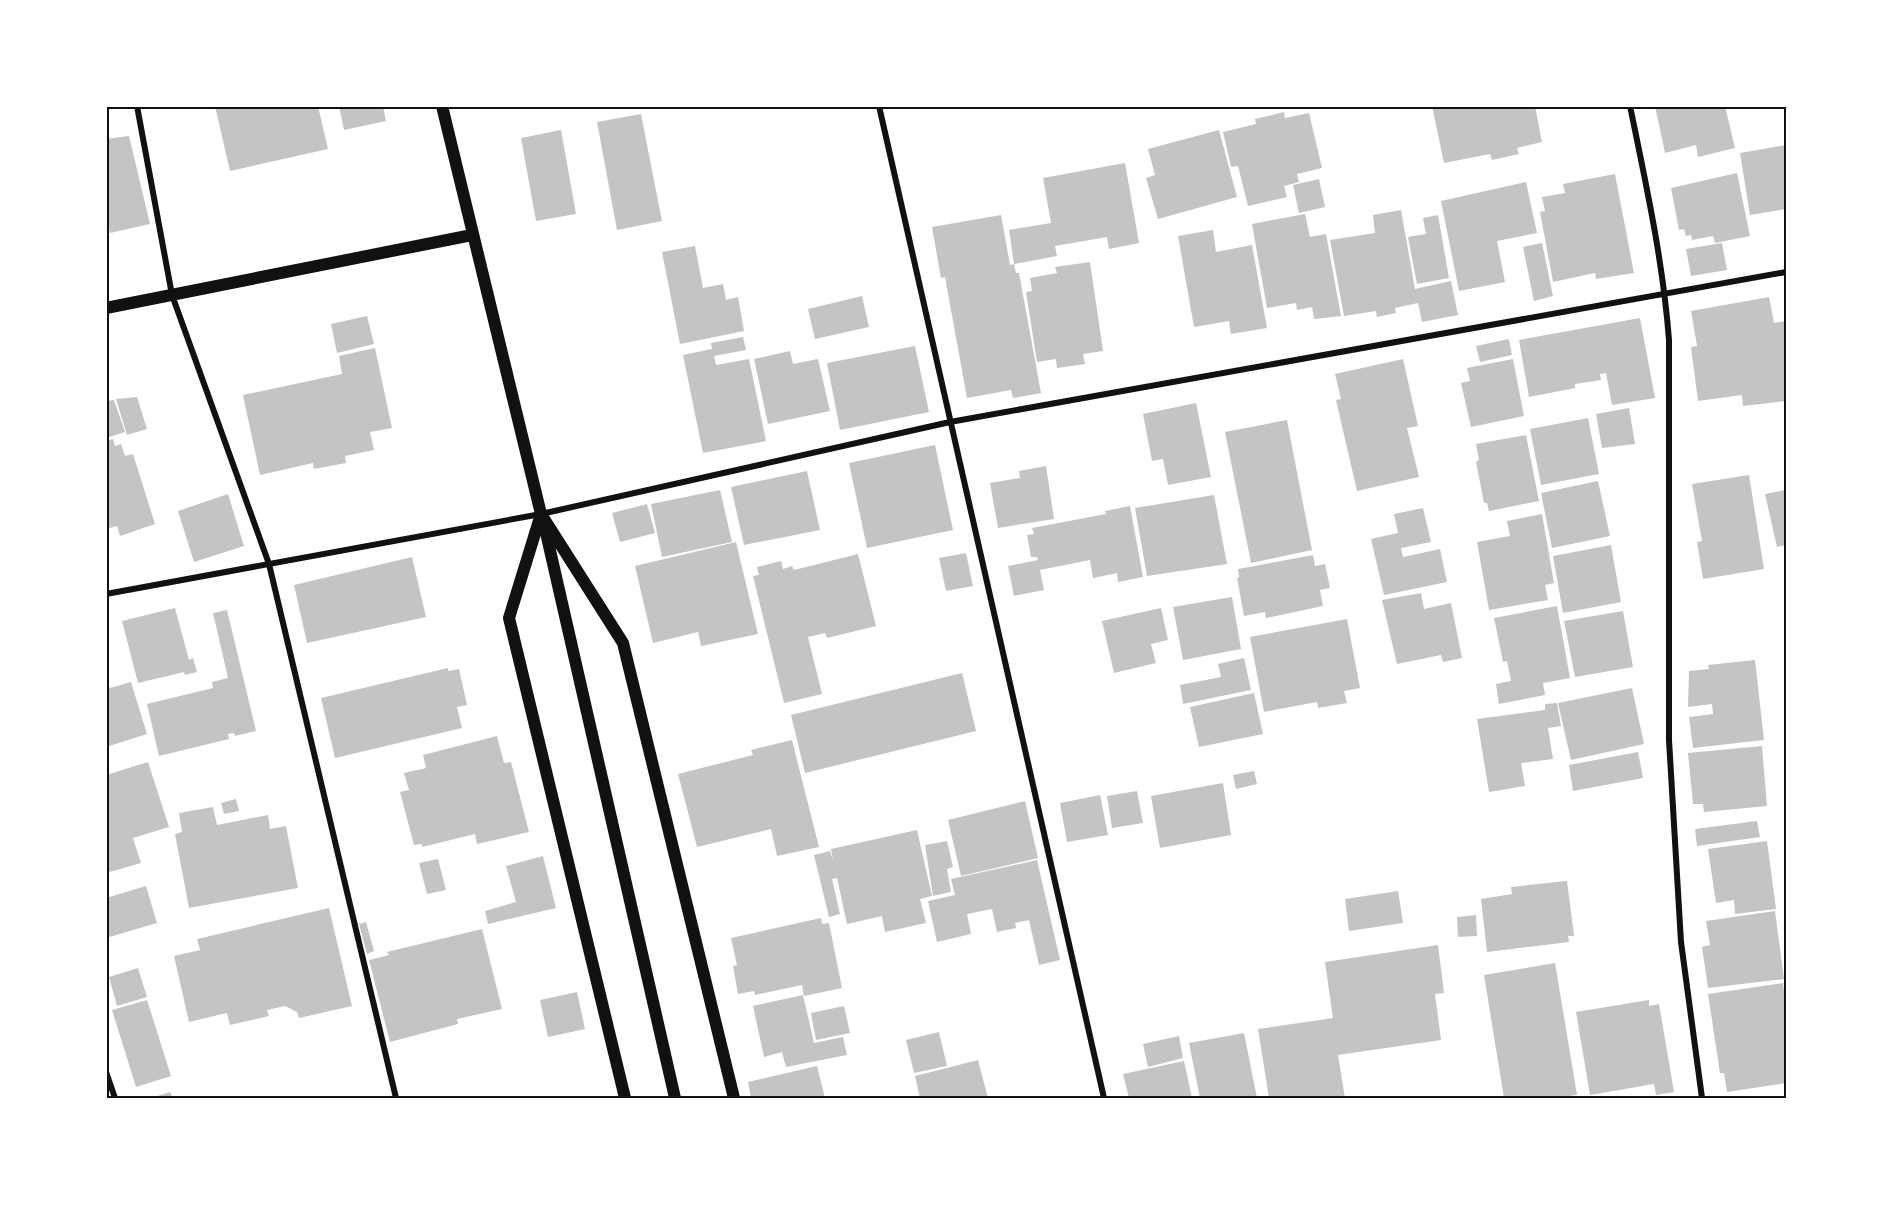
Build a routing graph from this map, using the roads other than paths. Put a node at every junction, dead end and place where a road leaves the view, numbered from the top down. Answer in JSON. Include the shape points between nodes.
{"nodes":[{"id":1,"x":137,"y":106,"type":"edge"},
{"id":2,"x":442,"y":106,"type":"edge"},
{"id":3,"x":879,"y":106,"type":"edge"},
{"id":4,"x":1630,"y":106,"type":"edge"},
{"id":5,"x":472,"y":235,"type":"junction"},
{"id":6,"x":1786,"y":272,"type":"edge"},
{"id":7,"x":1666,"y":294,"type":"junction"},
{"id":8,"x":172,"y":295,"type":"junction"},
{"id":9,"x":106,"y":308,"type":"edge"},
{"id":10,"x":950,"y":422,"type":"junction"},
{"id":11,"x":541,"y":514,"type":"junction"},
{"id":12,"x":269,"y":564,"type":"junction"},
{"id":13,"x":106,"y":594,"type":"edge"},
{"id":14,"x":106,"y":1072,"type":"edge"},
{"id":15,"x":115,"y":1098,"type":"edge"},
{"id":16,"x":396,"y":1098,"type":"edge"},
{"id":17,"x":625,"y":1098,"type":"edge"},
{"id":18,"x":675,"y":1098,"type":"edge"},
{"id":19,"x":734,"y":1098,"type":"edge"},
{"id":20,"x":1104,"y":1098,"type":"edge"},
{"id":21,"x":1702,"y":1098,"type":"edge"}],
"edges":[{"from":1,"to":8,"type":"street"},
{"from":2,"to":5,"type":"main road"},
{"from":3,"to":10,"type":"street"},
{"from":4,"to":7,"type":"street"},
{"from":5,"to":8,"type":"main road"},
{"from":5,"to":11,"type":"main road"},
{"from":6,"to":7,"type":"street"},
{"from":7,"to":10,"type":"street"},
{"from":7,"to":21,"type":"street","via":[[1669,740],[1681,942]]},
{"from":8,"to":9,"type":"main road"},
{"from":8,"to":12,"type":"street"},
{"from":10,"to":11,"type":"street"},
{"from":10,"to":20,"type":"street"},
{"from":11,"to":12,"type":"street"},
{"from":11,"to":17,"type":"main road","via":[[509,618]]},
{"from":11,"to":18,"type":"main road"},
{"from":11,"to":19,"type":"main road","via":[[623,643]]},
{"from":12,"to":13,"type":"street"},
{"from":12,"to":16,"type":"street"},
{"from":14,"to":15,"type":"street"}]}
